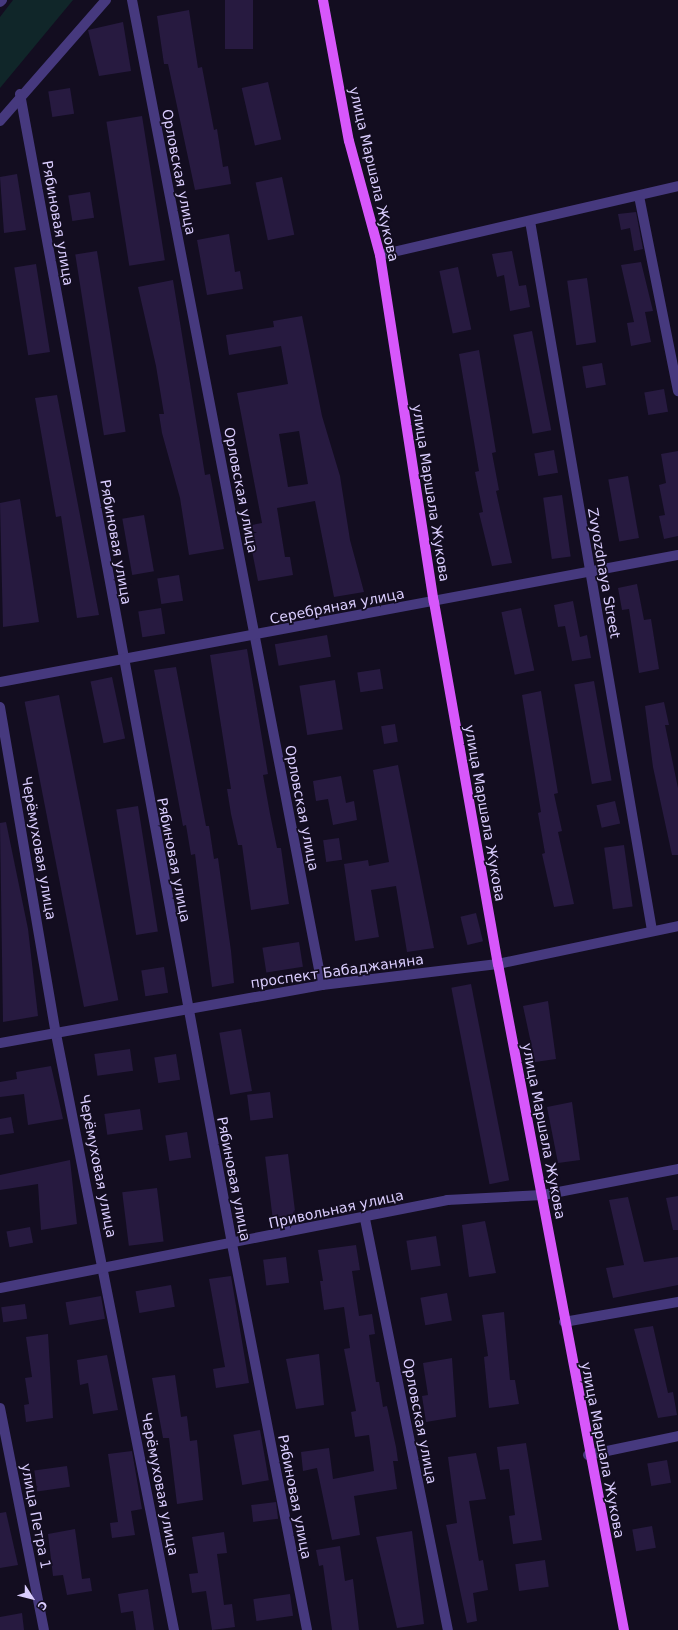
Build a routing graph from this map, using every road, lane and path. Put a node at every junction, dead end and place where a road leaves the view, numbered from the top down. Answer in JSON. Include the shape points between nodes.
{"nodes":[{"id":1,"x":106,"y":0,"type":"edge"},
{"id":2,"x":132,"y":0,"type":"edge"},
{"id":3,"x":323,"y":0,"type":"edge"},
{"id":4,"x":20,"y":94,"type":"junction"},
{"id":5,"x":0,"y":121,"type":"edge"},
{"id":6,"x":678,"y":186,"type":"edge"},
{"id":7,"x":638,"y":196,"type":"junction"},
{"id":8,"x":530,"y":221,"type":"junction"},
{"id":9,"x":380,"y":255,"type":"junction"},
{"id":10,"x":678,"y":391,"type":"edge"},
{"id":11,"x":678,"y":555,"type":"edge"},
{"id":12,"x":589,"y":569,"type":"junction"},
{"id":13,"x":434,"y":602,"type":"junction"},
{"id":14,"x":254,"y":636,"type":"junction"},
{"id":15,"x":123,"y":659,"type":"junction"},
{"id":16,"x":0,"y":682,"type":"edge"},
{"id":17,"x":0,"y":707,"type":"edge"},
{"id":18,"x":678,"y":926,"type":"edge"},
{"id":19,"x":652,"y":930,"type":"junction"},
{"id":20,"x":498,"y":964,"type":"junction"},
{"id":21,"x":322,"y":985,"type":"junction"},
{"id":22,"x":188,"y":1008,"type":"junction"},
{"id":23,"x":56,"y":1034,"type":"junction"},
{"id":24,"x":0,"y":1043,"type":"edge"},
{"id":25,"x":678,"y":1169,"type":"edge"},
{"id":26,"x":543,"y":1196,"type":"junction"},
{"id":27,"x":365,"y":1218,"type":"junction"},
{"id":28,"x":232,"y":1244,"type":"junction"},
{"id":29,"x":104,"y":1266,"type":"junction"},
{"id":30,"x":0,"y":1288,"type":"edge"},
{"id":31,"x":678,"y":1302,"type":"edge"},
{"id":32,"x":564,"y":1322,"type":"junction"},
{"id":33,"x":0,"y":1408,"type":"edge"},
{"id":34,"x":678,"y":1436,"type":"edge"},
{"id":35,"x":588,"y":1455,"type":"junction"},
{"id":36,"x":44,"y":1630,"type":"edge"},
{"id":37,"x":174,"y":1630,"type":"edge"},
{"id":38,"x":307,"y":1630,"type":"edge"},
{"id":39,"x":448,"y":1630,"type":"edge"},
{"id":40,"x":624,"y":1630,"type":"edge"}],
"edges":[{"from":1,"to":4,"type":"street"},
{"from":2,"to":14,"type":"street","name":"Орловская улица"},
{"from":3,"to":9,"type":"main road","name":"улица Маршала Жукова","via":[[349,141]]},
{"from":4,"to":5,"type":"street"},
{"from":4,"to":15,"type":"street","name":"Рябиновая улица"},
{"from":6,"to":7,"type":"street"},
{"from":7,"to":8,"type":"street"},
{"from":7,"to":10,"type":"street"},
{"from":8,"to":9,"type":"street"},
{"from":8,"to":12,"type":"street","name":"Zvyozdnaya Street"},
{"from":9,"to":13,"type":"main road","name":"улица Маршала Жукова"},
{"from":11,"to":12,"type":"street","name":"Серебряная улица"},
{"from":12,"to":13,"type":"street","name":"Серебряная улица"},
{"from":12,"to":19,"type":"street","name":"Zvyozdnaya Street"},
{"from":13,"to":14,"type":"street","name":"Серебряная улица"},
{"from":13,"to":20,"type":"main road","name":"улица Маршала Жукова"},
{"from":14,"to":15,"type":"street","name":"Серебряная улица"},
{"from":14,"to":21,"type":"street","name":"Орловская улица"},
{"from":15,"to":16,"type":"street","name":"Серебряная улица"},
{"from":15,"to":22,"type":"street","name":"Рябиновая улица"},
{"from":17,"to":23,"type":"street","name":"Черёмуховая улица"},
{"from":18,"to":19,"type":"street","name":"проспект Бабаджаняна"},
{"from":19,"to":20,"type":"street","name":"проспект Бабаджаняна"},
{"from":20,"to":21,"type":"street","name":"проспект Бабаджаняна"},
{"from":20,"to":26,"type":"main road","name":"улица Маршала Жукова"},
{"from":21,"to":22,"type":"street","name":"проспект Бабаджаняна"},
{"from":22,"to":23,"type":"street","name":"проспект Бабаджаняна"},
{"from":22,"to":28,"type":"street","name":"Рябиновая улица"},
{"from":23,"to":24,"type":"street","name":"проспект Бабаджаняна"},
{"from":23,"to":29,"type":"street","name":"Черёмуховая улица"},
{"from":25,"to":26,"type":"street","name":"Привольная улица"},
{"from":26,"to":27,"type":"street","name":"Привольная улица","via":[[447,1200]]},
{"from":26,"to":32,"type":"main road","name":"улица Маршала Жукова"},
{"from":27,"to":28,"type":"street","name":"Привольная улица"},
{"from":27,"to":39,"type":"street","name":"Орловская улица"},
{"from":28,"to":29,"type":"street","name":"Привольная улица"},
{"from":28,"to":38,"type":"street","name":"Рябиновая улица"},
{"from":29,"to":30,"type":"street","name":"Привольная улица"},
{"from":29,"to":37,"type":"street","name":"Черёмуховая улица"},
{"from":31,"to":32,"type":"street"},
{"from":32,"to":35,"type":"main road","name":"улица Маршала Жукова"},
{"from":33,"to":36,"type":"street","name":"улица Петра 1"},
{"from":34,"to":35,"type":"street"},
{"from":35,"to":40,"type":"main road","name":"улица Маршала Жукова"}]}
